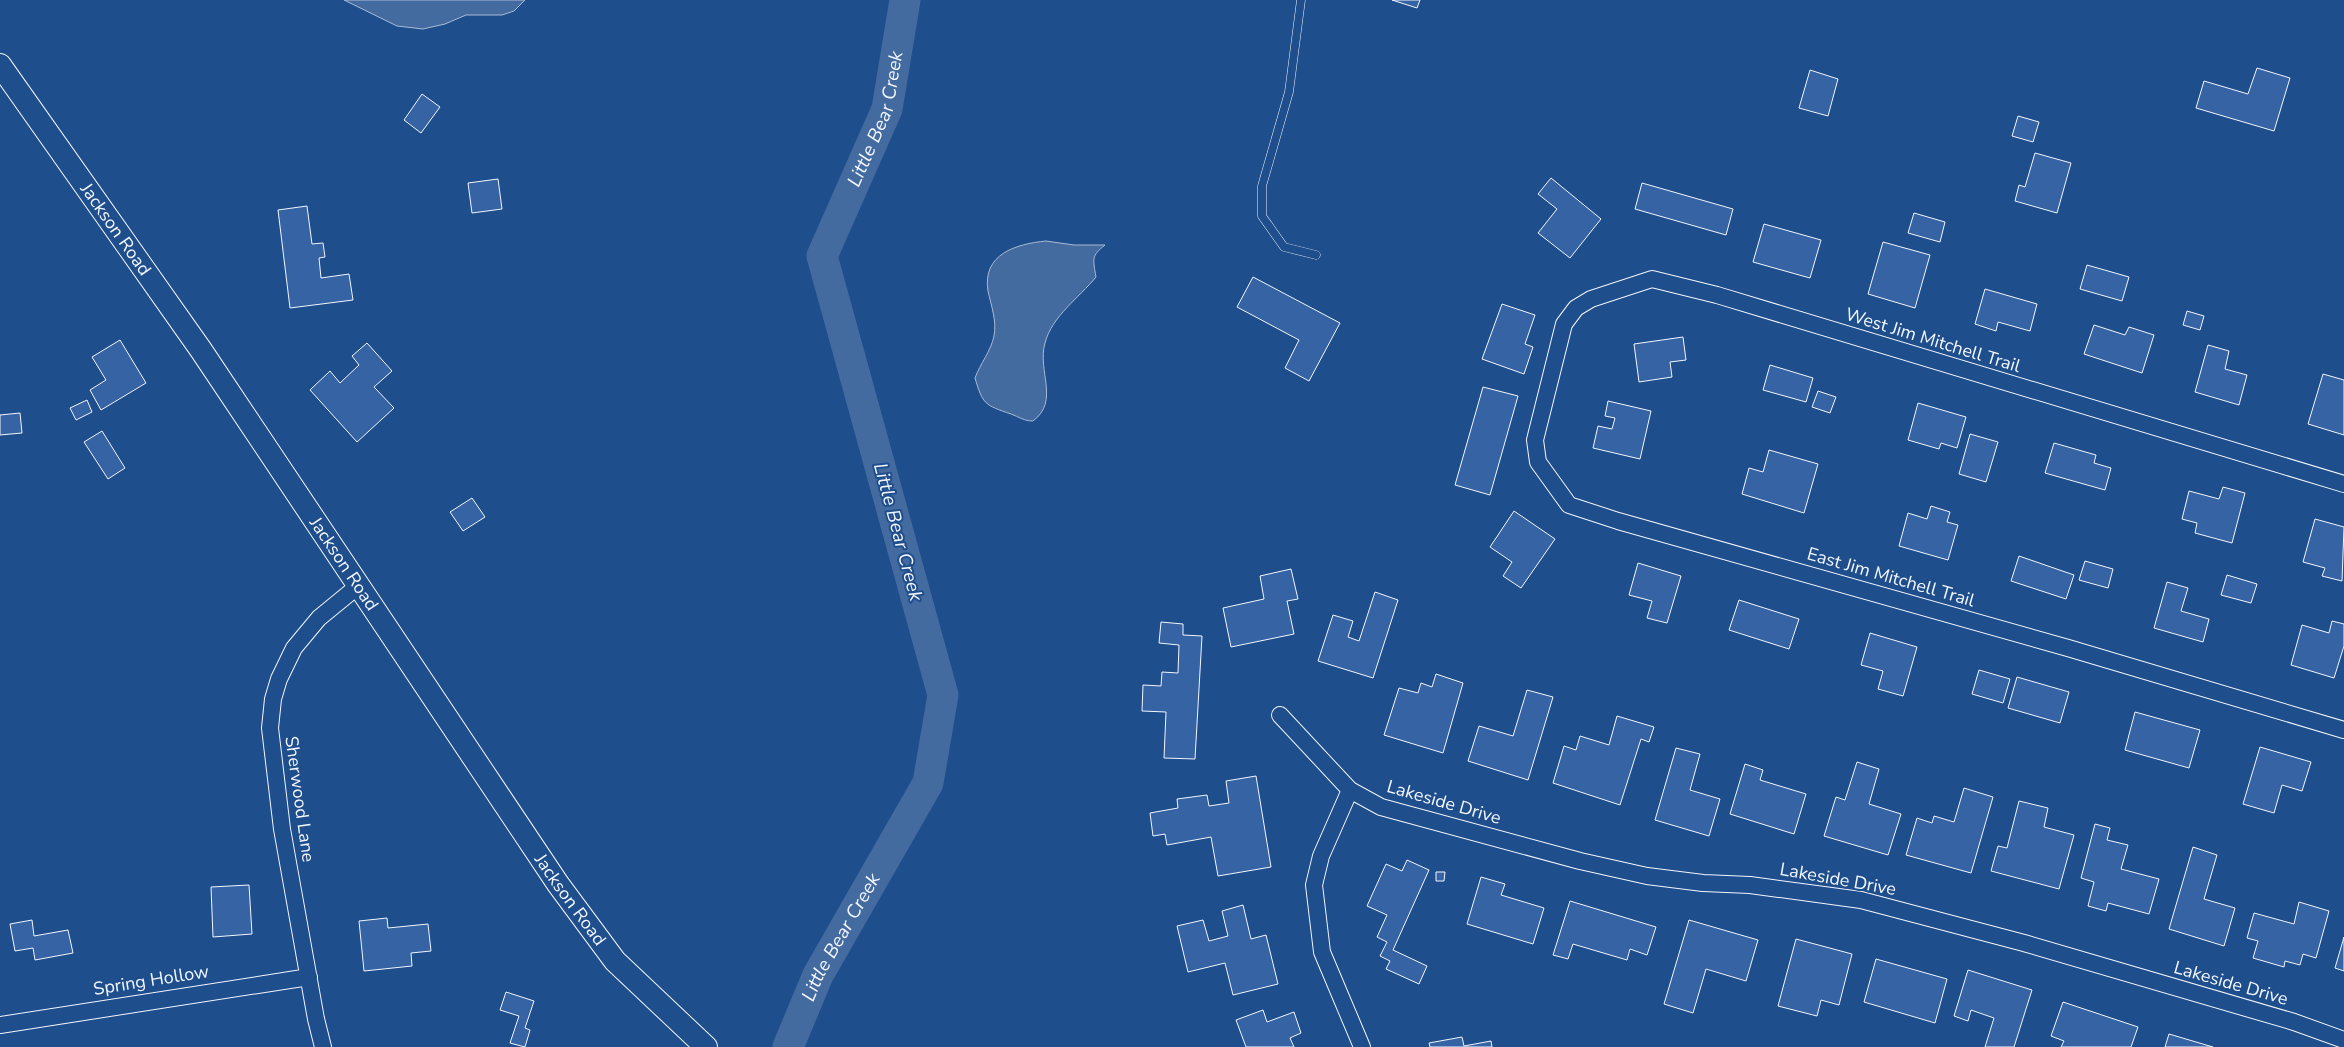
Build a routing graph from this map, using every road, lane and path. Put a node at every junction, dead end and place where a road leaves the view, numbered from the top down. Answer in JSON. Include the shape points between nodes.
{"nodes":[{"id":1,"x":1301,"y":0,"type":"edge"},
{"id":2,"x":0,"y":65,"type":"edge"},
{"id":3,"x":1316,"y":255,"type":"dead end"},
{"id":4,"x":1551,"y":369,"type":"joint"},
{"id":5,"x":2344,"y":484,"type":"edge"},
{"id":6,"x":358,"y":586,"type":"junction"},
{"id":7,"x":1280,"y":715,"type":"dead end"},
{"id":8,"x":2344,"y":730,"type":"edge"},
{"id":9,"x":1350,"y":790,"type":"junction"},
{"id":10,"x":309,"y":977,"type":"junction"},
{"id":11,"x":0,"y":1025,"type":"edge"},
{"id":12,"x":2344,"y":1040,"type":"edge"},
{"id":13,"x":323,"y":1047,"type":"edge"},
{"id":14,"x":706,"y":1047,"type":"edge"},
{"id":15,"x":1362,"y":1047,"type":"edge"}],
"edges":[{"from":1,"to":3,"type":"lane","via":[[1289,92],[1262,186],[1262,216],[1284,247]]},
{"from":2,"to":6,"type":"main road","name":"Jackson Road","via":[[201,350]]},
{"from":4,"to":5,"type":"street","name":"West Jim Mitchell Trail","via":[[1564,324],[1576,308],[1604,294],[1652,279],[1717,295]]},
{"from":4,"to":8,"type":"street","name":"East Jim Mitchell Trail","via":[[1535,440],[1538,462],[1569,504],[1618,521]]},
{"from":6,"to":10,"type":"street","name":"Sherwood Lane","via":[[319,618],[294,648],[273,699],[270,728],[273,769]]},
{"from":6,"to":14,"type":"main road","name":"Jackson Road","via":[[553,877],[615,961]]},
{"from":7,"to":9,"type":"street","name":"Lakeside Drive"},
{"from":9,"to":12,"type":"street","name":"Lakeside Drive","via":[[1381,806],[1570,859],[1646,876],[1750,885],[1861,900],[2043,949],[2294,1022]]},
{"from":9,"to":15,"type":"street","via":[[1321,856],[1314,885],[1322,952]]},
{"from":10,"to":11,"type":"street","name":"Spring Hollow"},
{"from":10,"to":13,"type":"street","name":"Sherwood Lane"}]}
